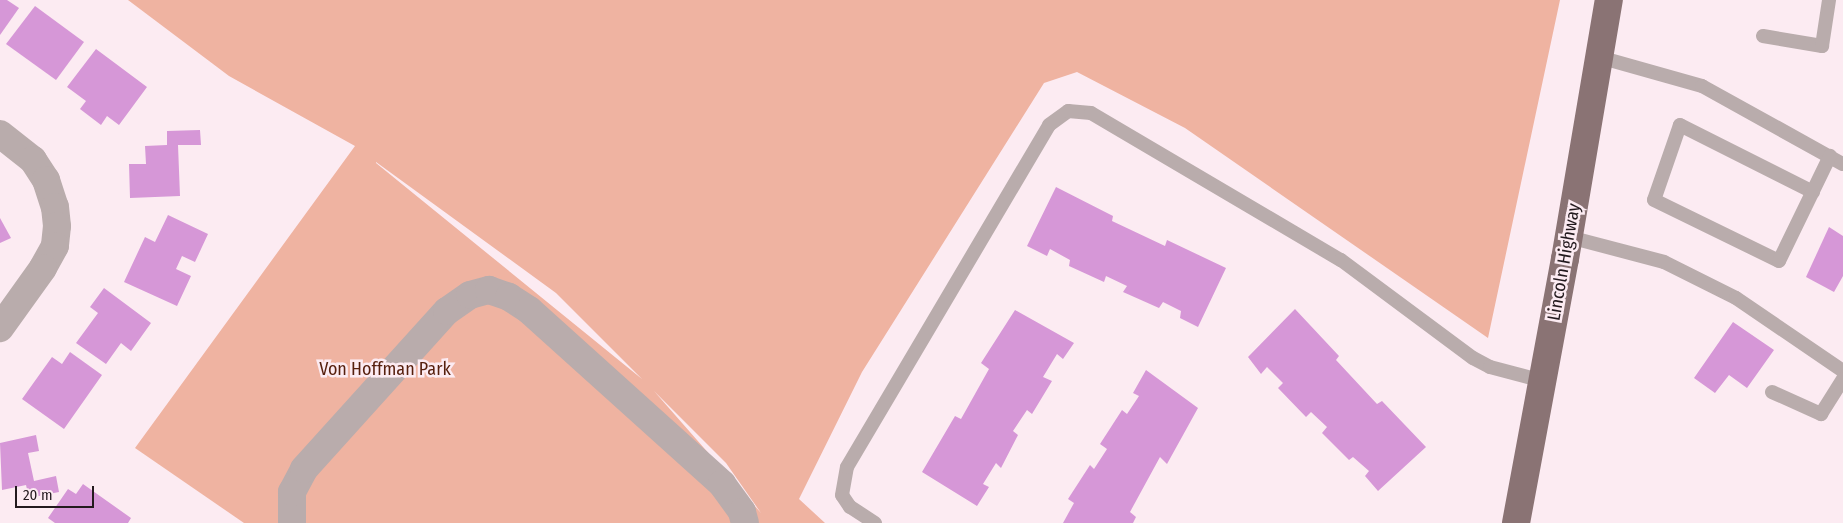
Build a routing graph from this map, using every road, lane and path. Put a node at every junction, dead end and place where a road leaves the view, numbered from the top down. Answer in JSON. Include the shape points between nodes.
{"nodes":[{"id":1,"x":1609,"y":0,"type":"edge"},
{"id":2,"x":1829,"y":0,"type":"edge"},
{"id":3,"x":1763,"y":36,"type":"dead end"},
{"id":4,"x":1599,"y":57,"type":"junction"},
{"id":5,"x":0,"y":134,"type":"edge"},
{"id":6,"x":1830,"y":156,"type":"junction"},
{"id":7,"x":1843,"y":164,"type":"edge"},
{"id":8,"x":1812,"y":192,"type":"junction"},
{"id":9,"x":1569,"y":237,"type":"junction"},
{"id":10,"x":0,"y":328,"type":"edge"},
{"id":11,"x":1843,"y":371,"type":"edge"},
{"id":12,"x":1843,"y":380,"type":"edge"},
{"id":13,"x":1543,"y":382,"type":"junction"},
{"id":14,"x":1772,"y":392,"type":"dead end"},
{"id":15,"x":292,"y":523,"type":"edge"},
{"id":16,"x":745,"y":523,"type":"edge"},
{"id":17,"x":875,"y":523,"type":"edge"},
{"id":18,"x":1516,"y":523,"type":"edge"}],
"edges":[{"from":1,"to":4,"type":"main road","name":"Lincoln Highway"},
{"from":2,"to":3,"type":"lane","via":[[1822,46]]},
{"from":4,"to":6,"type":"lane","via":[[1702,86]]},
{"from":4,"to":9,"type":"main road","name":"Lincoln Highway"},
{"from":5,"to":10,"type":"street","via":[[33,160],[46,180],[57,226],[54,246],[43,268]]},
{"from":6,"to":7,"type":"lane"},
{"from":6,"to":8,"type":"lane"},
{"from":8,"to":8,"type":"lane","via":[[1779,261],[1654,200],[1680,125]]},
{"from":9,"to":11,"type":"lane","via":[[1664,262],[1736,298]]},
{"from":9,"to":13,"type":"main road","name":"Lincoln Highway"},
{"from":12,"to":14,"type":"lane","via":[[1820,414]]},
{"from":13,"to":17,"type":"lane","via":[[1472,358],[1341,260],[1091,113],[1068,111],[1049,125],[847,467],[842,495],[856,511]]},
{"from":13,"to":18,"type":"main road","name":"Lincoln Highway"},
{"from":15,"to":16,"type":"street","via":[[292,492],[304,469],[447,311],[470,296],[489,290],[509,297],[529,310],[715,478],[742,512]]}]}
